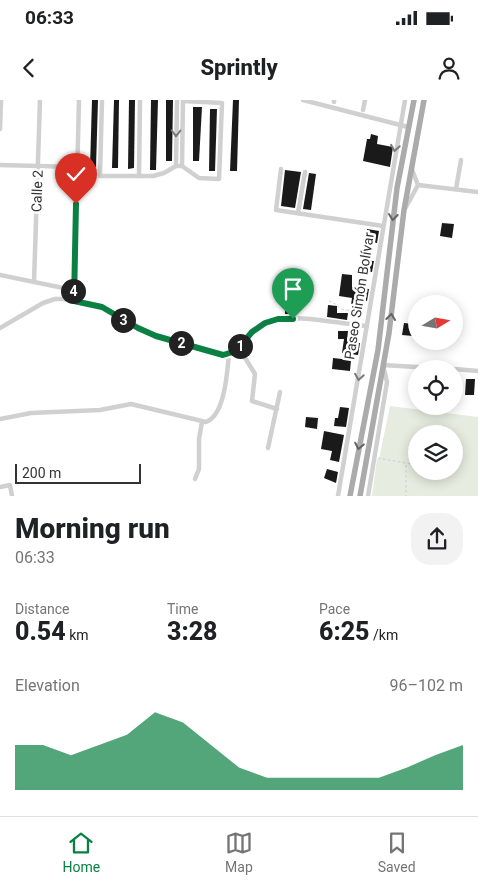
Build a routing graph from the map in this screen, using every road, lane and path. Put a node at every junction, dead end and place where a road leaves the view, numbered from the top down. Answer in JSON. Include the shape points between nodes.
{"nodes":[{"id":1,"x":1,"y":100,"type":"edge"},
{"id":2,"x":40,"y":100,"type":"edge"},
{"id":3,"x":79,"y":100,"type":"edge"},
{"id":4,"x":102,"y":100,"type":"edge"},
{"id":5,"x":140,"y":100,"type":"edge"},
{"id":6,"x":177,"y":100,"type":"edge"},
{"id":7,"x":303,"y":100,"type":"edge"},
{"id":8,"x":365,"y":100,"type":"edge"},
{"id":9,"x":404,"y":100,"type":"edge"},
{"id":10,"x":414,"y":100,"type":"edge"},
{"id":11,"x":424,"y":100,"type":"edge"},
{"id":12,"x":184,"y":101,"type":"edge"},
{"id":13,"x":363,"y":110,"type":"dead end"},
{"id":14,"x":399,"y":125,"type":"junction"},
{"id":15,"x":408,"y":127,"type":"junction"},
{"id":16,"x":0,"y":129,"type":"edge"},
{"id":17,"x":461,"y":160,"type":"dead end"},
{"id":18,"x":0,"y":165,"type":"edge"},
{"id":19,"x":38,"y":166,"type":"junction"},
{"id":20,"x":176,"y":166,"type":"junction"},
{"id":21,"x":182,"y":166,"type":"junction"},
{"id":22,"x":77,"y":167,"type":"junction"},
{"id":23,"x":411,"y":167,"type":"junction"},
{"id":24,"x":281,"y":169,"type":"dead end"},
{"id":25,"x":305,"y":172,"type":"dead end"},
{"id":26,"x":138,"y":176,"type":"junction"},
{"id":27,"x":418,"y":185,"type":"junction"},
{"id":28,"x":456,"y":189,"type":"junction"},
{"id":29,"x":478,"y":192,"type":"edge"},
{"id":30,"x":404,"y":210,"type":"junction"},
{"id":31,"x":298,"y":213,"type":"junction"},
{"id":32,"x":383,"y":226,"type":"junction"},
{"id":33,"x":0,"y":275,"type":"edge"},
{"id":34,"x":34,"y":282,"type":"junction"},
{"id":35,"x":73,"y":290,"type":"junction"},
{"id":36,"x":372,"y":292,"type":"junction"},
{"id":37,"x":384,"y":294,"type":"junction"},
{"id":38,"x":74,"y":301,"type":"junction"},
{"id":39,"x":330,"y":302,"type":"dead end"},
{"id":40,"x":369,"y":313,"type":"junction"},
{"id":41,"x":367,"y":326,"type":"junction"},
{"id":42,"x":0,"y":328,"type":"edge"},
{"id":43,"x":239,"y":348,"type":"junction"},
{"id":44,"x":229,"y":354,"type":"junction"},
{"id":45,"x":375,"y":364,"type":"junction"},
{"id":46,"x":383,"y":365,"type":"junction"},
{"id":47,"x":408,"y":367,"type":"edge"},
{"id":48,"x":463,"y":370,"type":"edge"},
{"id":49,"x":478,"y":371,"type":"edge"},
{"id":50,"x":280,"y":392,"type":"dead end"},
{"id":51,"x":277,"y":408,"type":"junction"},
{"id":52,"x":0,"y":419,"type":"edge"},
{"id":53,"x":202,"y":422,"type":"junction"},
{"id":54,"x":268,"y":448,"type":"dead end"},
{"id":55,"x":375,"y":457,"type":"junction"},
{"id":56,"x":406,"y":464,"type":"joint"},
{"id":57,"x":195,"y":479,"type":"dead end"},
{"id":58,"x":0,"y":487,"type":"edge"},
{"id":59,"x":12,"y":496,"type":"edge"},
{"id":60,"x":338,"y":496,"type":"edge"},
{"id":61,"x":350,"y":496,"type":"edge"},
{"id":62,"x":360,"y":496,"type":"edge"},
{"id":63,"x":368,"y":496,"type":"edge"},
{"id":64,"x":406,"y":496,"type":"edge"}],
"edges":[{"from":1,"to":16,"type":"street"},
{"from":2,"to":19,"type":"street","name":"Calle 2"},
{"from":3,"to":22,"type":"street"},
{"from":4,"to":26,"type":"street","via":[[100,176]]},
{"from":5,"to":26,"type":"street"},
{"from":6,"to":20,"type":"street","one_way":true},
{"from":7,"to":14,"type":"street"},
{"from":8,"to":13,"type":"street"},
{"from":9,"to":14,"type":"street","name":"Paseo Simón Bolívar"},
{"from":10,"to":15,"type":"main road","name":"Paseo Simón Bolívar"},
{"from":11,"to":23,"type":"main road"},
{"from":12,"to":21,"type":"street"},
{"from":12,"to":21,"type":"street","via":[[222,103],[219,179],[199,178]]},
{"from":14,"to":15,"type":"street"},
{"from":14,"to":32,"type":"street","name":"Paseo Simón Bolívar","one_way":true},
{"from":15,"to":37,"type":"main road","name":"Paseo Simón Bolívar","one_way":true},
{"from":17,"to":28,"type":"street"},
{"from":18,"to":19,"type":"street"},
{"from":19,"to":22,"type":"street"},
{"from":19,"to":34,"type":"street","name":"Calle 2"},
{"from":20,"to":21,"type":"street"},
{"from":20,"to":26,"type":"street","via":[[160,175]]},
{"from":22,"to":35,"type":"street"},
{"from":23,"to":27,"type":"street"},
{"from":23,"to":30,"type":"main road"},
{"from":24,"to":31,"type":"street","via":[[276,210]]},
{"from":25,"to":31,"type":"street"},
{"from":27,"to":28,"type":"street"},
{"from":27,"to":30,"type":"street"},
{"from":28,"to":29,"type":"street"},
{"from":46,"to":30,"type":"main road","one_way":true},
{"from":31,"to":32,"type":"street"},
{"from":32,"to":36,"type":"street","name":"Paseo Simón Bolívar"},
{"from":33,"to":34,"type":"street"},
{"from":34,"to":35,"type":"street"},
{"from":35,"to":38,"type":"street"},
{"from":36,"to":37,"type":"street"},
{"from":36,"to":40,"type":"street","name":"Paseo Simón Bolívar"},
{"from":37,"to":45,"type":"main road","name":"Paseo Simón Bolívar"},
{"from":38,"to":42,"type":"street","via":[[52,300]]},
{"from":38,"to":44,"type":"street","via":[[102,307],[156,336],[218,354]]},
{"from":39,"to":40,"type":"path","via":[[341,309]]},
{"from":40,"to":41,"type":"street","name":"Paseo Simón Bolívar"},
{"from":41,"to":43,"type":"street","via":[[278,319],[256,329]]},
{"from":41,"to":60,"type":"street","name":"Paseo Simón Bolívar","one_way":true},
{"from":43,"to":44,"type":"street"},
{"from":43,"to":51,"type":"street","via":[[255,374],[252,401]]},
{"from":44,"to":53,"type":"street","via":[[223,395],[216,415],[212,420]]},
{"from":45,"to":46,"type":"main road"},
{"from":45,"to":61,"type":"main road","name":"Paseo Simón Bolívar","one_way":true},
{"from":46,"to":47,"type":"street"},
{"from":46,"to":55,"type":"street","via":[[387,382]]},
{"from":46,"to":62,"type":"main road"},
{"from":48,"to":49,"type":"street"},
{"from":50,"to":51,"type":"street"},
{"from":51,"to":54,"type":"street"},
{"from":52,"to":53,"type":"street","via":[[131,404]]},
{"from":53,"to":57,"type":"street","via":[[199,470]]},
{"from":55,"to":56,"type":"path"},
{"from":55,"to":63,"type":"street"},
{"from":56,"to":64,"type":"path"},
{"from":58,"to":59,"type":"street","via":[[10,485]]}]}
